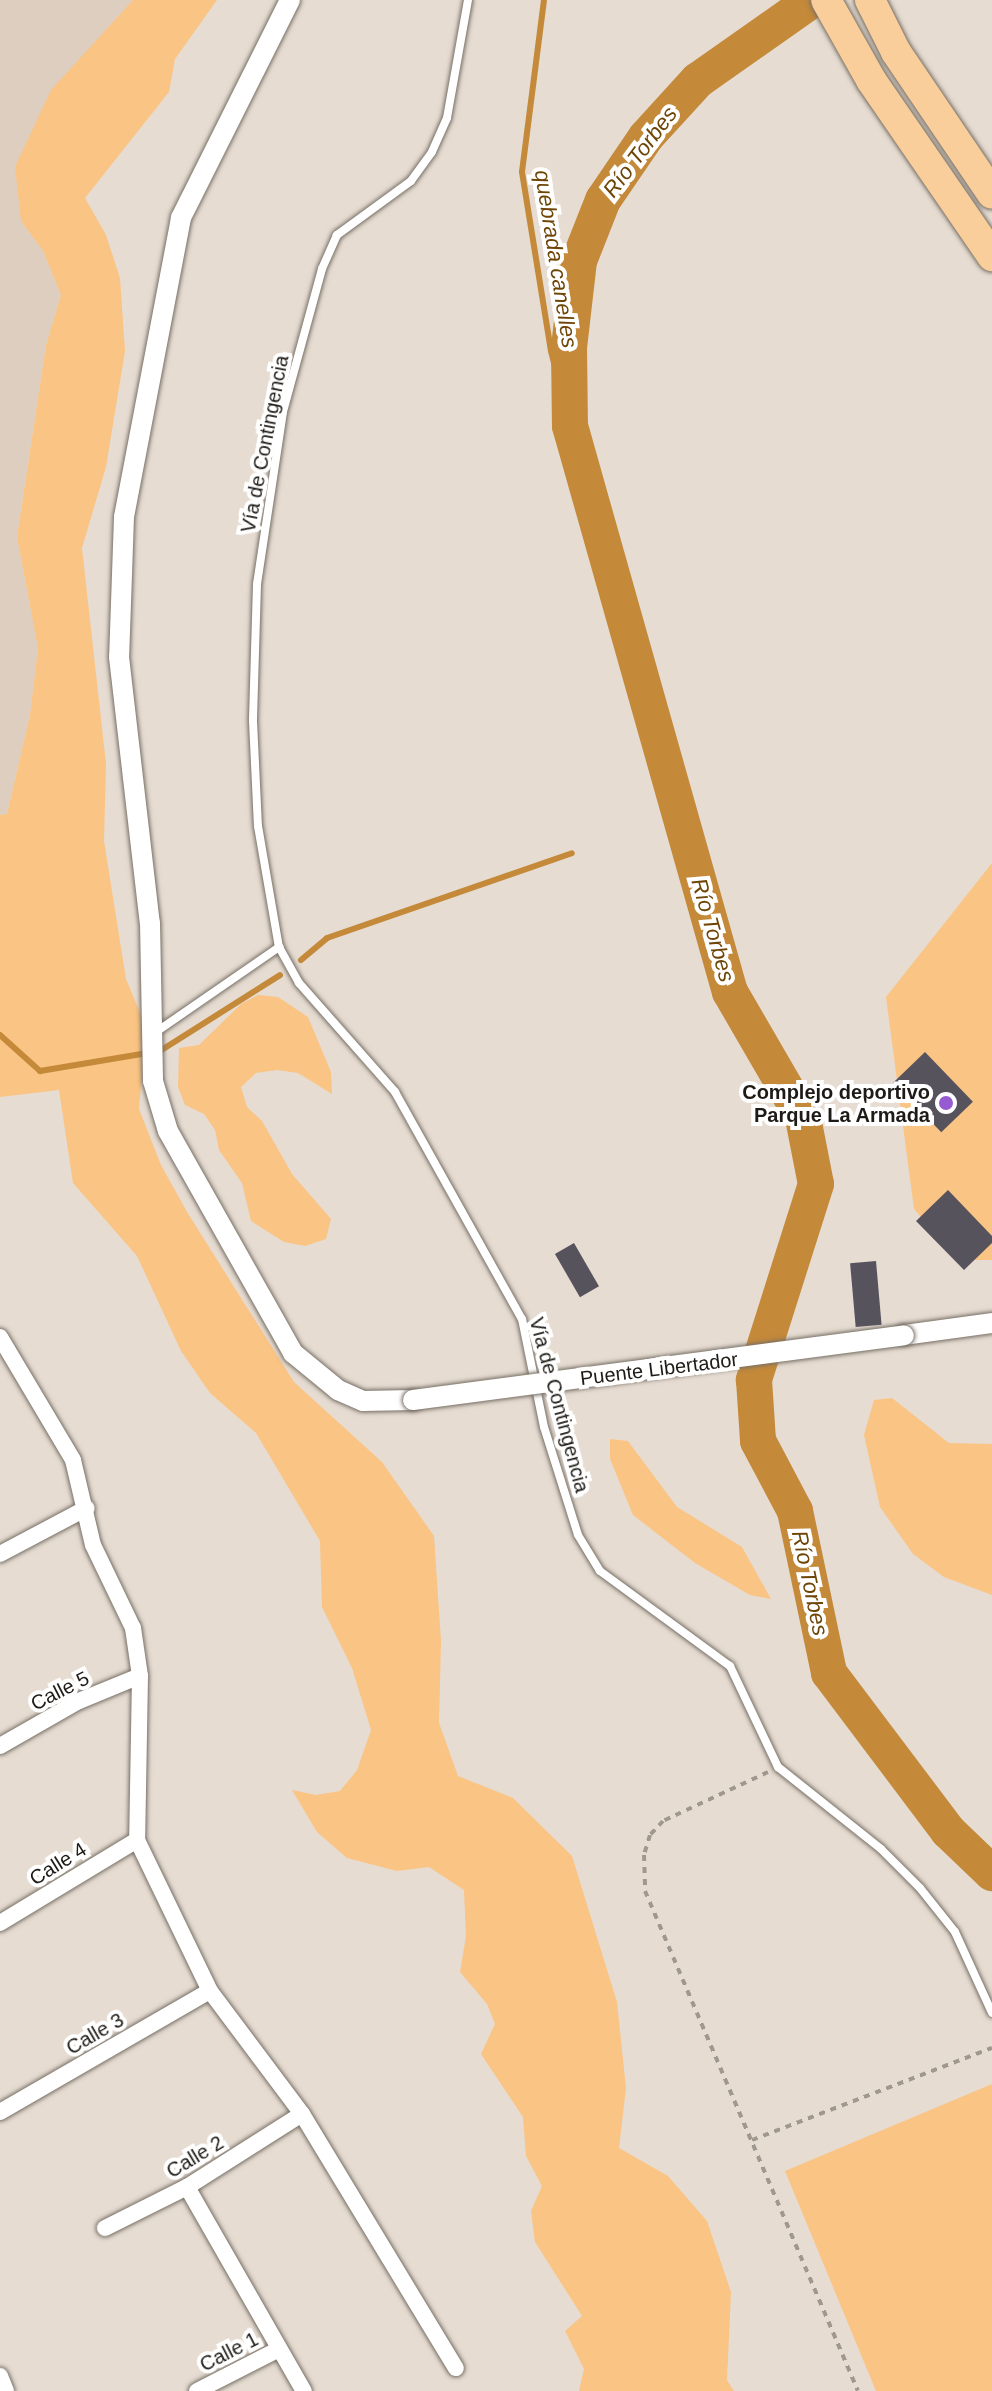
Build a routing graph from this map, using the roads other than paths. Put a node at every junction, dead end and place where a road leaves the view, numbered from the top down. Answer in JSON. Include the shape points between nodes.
{"nodes":[{"id":1,"x":290,"y":0,"type":"edge"},
{"id":2,"x":468,"y":0,"type":"edge"},
{"id":3,"x":826,"y":0,"type":"edge"},
{"id":4,"x":870,"y":0,"type":"edge"},
{"id":5,"x":992,"y":194,"type":"edge"},
{"id":6,"x":992,"y":256,"type":"edge"},
{"id":7,"x":279,"y":947,"type":"junction"},
{"id":8,"x":156,"y":1032,"type":"junction"},
{"id":9,"x":992,"y":1323,"type":"edge"},
{"id":10,"x":0,"y":1337,"type":"edge"},
{"id":11,"x":87,"y":1508,"type":"junction"},
{"id":12,"x":0,"y":1554,"type":"edge"},
{"id":13,"x":140,"y":1676,"type":"junction"},
{"id":14,"x":0,"y":1746,"type":"edge"},
{"id":15,"x":137,"y":1840,"type":"junction"},
{"id":16,"x":0,"y":1923,"type":"edge"},
{"id":17,"x":210,"y":1991,"type":"junction"},
{"id":18,"x":992,"y":2013,"type":"edge"},
{"id":19,"x":0,"y":2112,"type":"edge"},
{"id":20,"x":302,"y":2114,"type":"junction"},
{"id":21,"x":187,"y":2187,"type":"junction"},
{"id":22,"x":105,"y":2228,"type":"dead end"},
{"id":23,"x":279,"y":2349,"type":"junction"},
{"id":24,"x":456,"y":2368,"type":"dead end"},
{"id":25,"x":0,"y":2376,"type":"edge"},
{"id":26,"x":6,"y":2391,"type":"edge"},
{"id":27,"x":197,"y":2391,"type":"edge"},
{"id":28,"x":304,"y":2391,"type":"edge"}],
"edges":[{"from":1,"to":8,"type":"street","name":"Puente Libertador","via":[[181,218],[124,517],[119,657],[150,923]]},
{"from":2,"to":7,"type":"lane","name":"Vía de Contingencia","via":[[447,118],[432,152],[411,181],[337,235],[322,269],[283,412],[257,584],[253,721],[258,826]]},
{"from":3,"to":6,"type":"highway","via":[[871,80]]},
{"from":4,"to":5,"type":"highway","via":[[896,52]]},
{"from":7,"to":8,"type":"lane"},
{"from":7,"to":18,"type":"lane","name":"Vía de Contingencia","via":[[299,983],[395,1092],[522,1319],[544,1427],[578,1535],[600,1571],[730,1666],[778,1767],[881,1849],[920,1888],[955,1932]]},
{"from":8,"to":9,"type":"street","name":"Puente Libertador","bridge":true,"via":[[153,1081],[168,1131],[293,1353],[338,1390],[363,1401],[413,1400]]},
{"from":10,"to":11,"type":"street","via":[[73,1460]]},
{"from":11,"to":12,"type":"street"},
{"from":11,"to":13,"type":"street","via":[[93,1545],[133,1628]]},
{"from":13,"to":14,"type":"street","name":"Calle 5","via":[[79,1701]]},
{"from":13,"to":15,"type":"street"},
{"from":15,"to":16,"type":"street","name":"Calle 4"},
{"from":15,"to":17,"type":"street"},
{"from":17,"to":19,"type":"street","name":"Calle 3"},
{"from":17,"to":20,"type":"street"},
{"from":20,"to":21,"type":"street","name":"Calle 2"},
{"from":20,"to":24,"type":"street"},
{"from":21,"to":22,"type":"street","name":"Calle 2"},
{"from":21,"to":23,"type":"street"},
{"from":23,"to":27,"type":"street","name":"Calle 1"},
{"from":23,"to":28,"type":"street"},
{"from":25,"to":26,"type":"street"}]}
